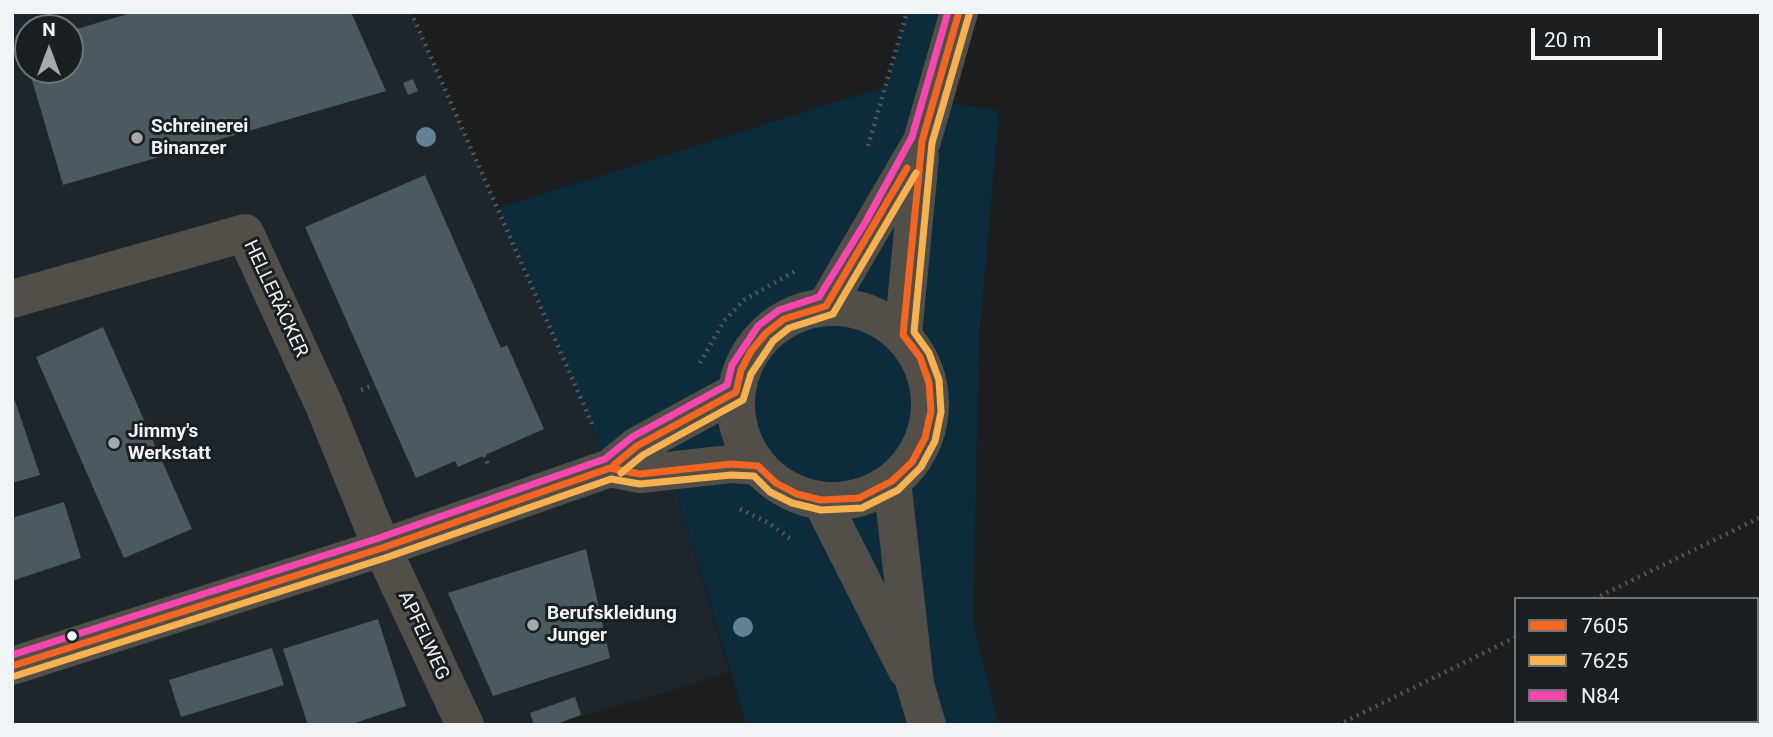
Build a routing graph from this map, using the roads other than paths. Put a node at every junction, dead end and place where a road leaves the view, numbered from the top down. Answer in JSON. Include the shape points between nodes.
{"nodes":[{"id":1,"x":960,"y":12,"type":"edge"},
{"id":2,"x":922,"y":141,"type":"junction"},
{"id":3,"x":12,"y":299,"type":"edge"},
{"id":4,"x":826,"y":306,"type":"junction"},
{"id":5,"x":903,"y":335,"type":"junction"},
{"id":6,"x":736,"y":392,"type":"junction"},
{"id":7,"x":758,"y":466,"type":"junction"},
{"id":8,"x":610,"y":468,"type":"junction"},
{"id":9,"x":892,"y":481,"type":"junction"},
{"id":10,"x":821,"y":500,"type":"junction"},
{"id":11,"x":382,"y":548,"type":"junction"},
{"id":12,"x":12,"y":666,"type":"edge"},
{"id":13,"x":915,"y":684,"type":"junction"},
{"id":14,"x":465,"y":725,"type":"edge"},
{"id":15,"x":927,"y":725,"type":"edge"}],
"edges":[{"from":1,"to":2,"type":"street"},
{"from":2,"to":4,"type":"street"},
{"from":2,"to":5,"type":"street"},
{"from":3,"to":11,"type":"street","name":"HELLERÄCKER","via":[[245,233],[324,405]]},
{"from":4,"to":5,"type":"street","via":[[868,312]]},
{"from":4,"to":6,"type":"street","via":[[784,319],[766,333],[741,370]]},
{"from":5,"to":9,"type":"street","via":[[925,370],[931,411],[925,438],[912,462]]},
{"from":6,"to":7,"type":"street","via":[[740,431]]},
{"from":6,"to":8,"type":"street","via":[[636,446]]},
{"from":7,"to":8,"type":"street","via":[[640,474]]},
{"from":7,"to":10,"type":"street","via":[[776,483]]},
{"from":8,"to":11,"type":"street"},
{"from":9,"to":10,"type":"street","via":[[859,498]]},
{"from":9,"to":13,"type":"street"},
{"from":10,"to":13,"type":"street"},
{"from":11,"to":12,"type":"street"},
{"from":11,"to":14,"type":"street","name":"APFELWEG"},
{"from":13,"to":15,"type":"street"}]}
